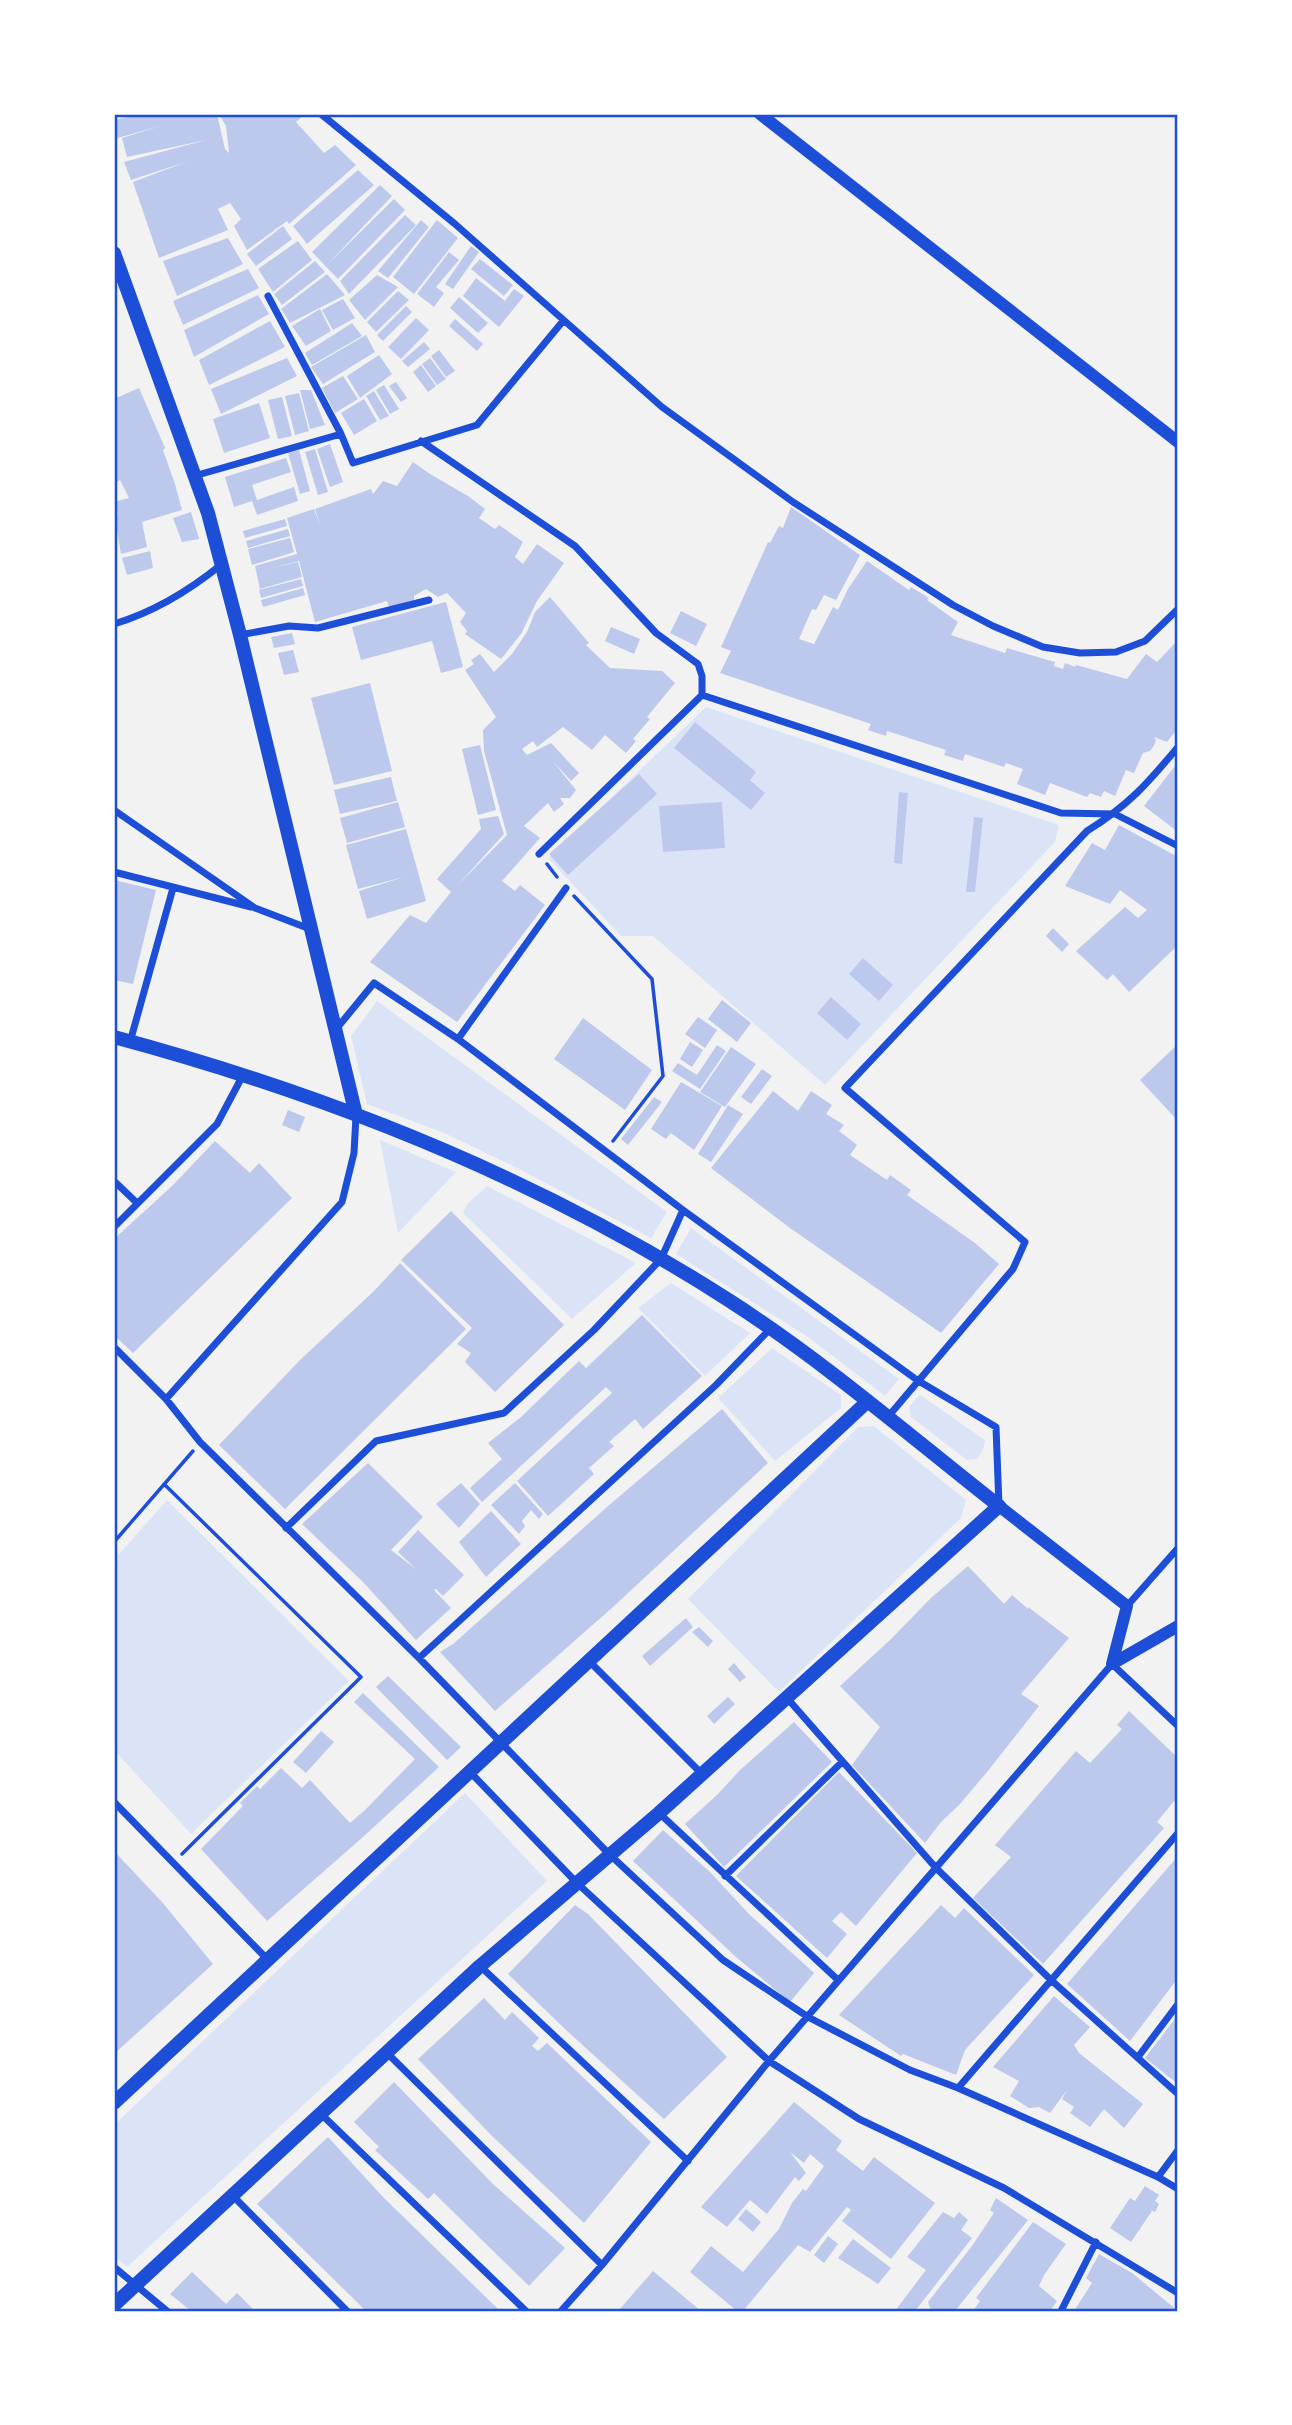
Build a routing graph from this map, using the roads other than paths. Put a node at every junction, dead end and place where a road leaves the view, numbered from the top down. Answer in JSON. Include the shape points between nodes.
{"nodes":[{"id":1,"x":321,"y":114,"type":"edge"},
{"id":2,"x":760,"y":114,"type":"edge"},
{"id":3,"x":115,"y":262,"type":"edge"},
{"id":4,"x":268,"y":296,"type":"dead end"},
{"id":5,"x":563,"y":321,"type":"junction"},
{"id":6,"x":341,"y":433,"type":"junction"},
{"id":7,"x":421,"y":441,"type":"junction"},
{"id":8,"x":1178,"y":442,"type":"edge"},
{"id":9,"x":194,"y":475,"type":"junction"},
{"id":10,"x":222,"y":563,"type":"junction"},
{"id":11,"x":429,"y":600,"type":"dead end"},
{"id":12,"x":1178,"y":610,"type":"edge"},
{"id":13,"x":114,"y":624,"type":"edge"},
{"id":14,"x":240,"y":635,"type":"junction"},
{"id":15,"x":702,"y":695,"type":"junction"},
{"id":16,"x":1178,"y":747,"type":"edge"},
{"id":17,"x":114,"y":810,"type":"edge"},
{"id":18,"x":1115,"y":814,"type":"junction"},
{"id":19,"x":1178,"y":846,"type":"edge"},
{"id":20,"x":539,"y":854,"type":"road end"},
{"id":21,"x":114,"y":872,"type":"edge"},
{"id":22,"x":173,"y":888,"type":"junction"},
{"id":23,"x":566,"y":888,"type":"road end"},
{"id":24,"x":255,"y":908,"type":"junction"},
{"id":25,"x":311,"y":929,"type":"junction"},
{"id":26,"x":336,"y":1030,"type":"junction"},
{"id":27,"x":114,"y":1037,"type":"edge"},
{"id":28,"x":458,"y":1039,"type":"junction"},
{"id":29,"x":130,"y":1042,"type":"junction"},
{"id":30,"x":243,"y":1075,"type":"junction"},
{"id":31,"x":356,"y":1115,"type":"junction"},
{"id":32,"x":114,"y":1181,"type":"edge"},
{"id":33,"x":136,"y":1202,"type":"junction"},
{"id":34,"x":684,"y":1210,"type":"junction"},
{"id":35,"x":114,"y":1227,"type":"edge"},
{"id":36,"x":661,"y":1259,"type":"junction"},
{"id":37,"x":771,"y":1328,"type":"junction"},
{"id":38,"x":114,"y":1347,"type":"edge"},
{"id":39,"x":917,"y":1380,"type":"junction"},
{"id":40,"x":166,"y":1399,"type":"junction"},
{"id":41,"x":868,"y":1401,"type":"junction"},
{"id":42,"x":887,"y":1418,"type":"junction"},
{"id":43,"x":999,"y":1506,"type":"junction"},
{"id":44,"x":286,"y":1528,"type":"junction"},
{"id":45,"x":1178,"y":1548,"type":"edge"},
{"id":46,"x":1127,"y":1605,"type":"junction"},
{"id":47,"x":1178,"y":1626,"type":"edge"},
{"id":48,"x":419,"y":1658,"type":"junction"},
{"id":49,"x":591,"y":1662,"type":"junction"},
{"id":50,"x":1112,"y":1664,"type":"junction"},
{"id":51,"x":786,"y":1698,"type":"junction"},
{"id":52,"x":1178,"y":1726,"type":"edge"},
{"id":53,"x":502,"y":1742,"type":"junction"},
{"id":54,"x":842,"y":1762,"type":"junction"},
{"id":55,"x":470,"y":1772,"type":"junction"},
{"id":56,"x":702,"y":1774,"type":"junction"},
{"id":57,"x":114,"y":1802,"type":"edge"},
{"id":58,"x":659,"y":1813,"type":"junction"},
{"id":59,"x":1178,"y":1833,"type":"edge"},
{"id":60,"x":609,"y":1854,"type":"junction"},
{"id":61,"x":936,"y":1868,"type":"junction"},
{"id":62,"x":724,"y":1875,"type":"junction"},
{"id":63,"x":577,"y":1883,"type":"junction"},
{"id":64,"x":268,"y":1960,"type":"junction"},
{"id":65,"x":480,"y":1966,"type":"junction"},
{"id":66,"x":838,"y":1980,"type":"junction"},
{"id":67,"x":1051,"y":1980,"type":"junction"},
{"id":68,"x":1178,"y":2004,"type":"edge"},
{"id":69,"x":808,"y":2017,"type":"junction"},
{"id":70,"x":387,"y":2053,"type":"junction"},
{"id":71,"x":1138,"y":2057,"type":"junction"},
{"id":72,"x":769,"y":2061,"type":"junction"},
{"id":73,"x":958,"y":2088,"type":"junction"},
{"id":74,"x":1178,"y":2094,"type":"edge"},
{"id":75,"x":114,"y":2103,"type":"edge"},
{"id":76,"x":321,"y":2113,"type":"junction"},
{"id":77,"x":1178,"y":2150,"type":"edge"},
{"id":78,"x":688,"y":2161,"type":"junction"},
{"id":79,"x":1158,"y":2177,"type":"junction"},
{"id":80,"x":1178,"y":2189,"type":"edge"},
{"id":81,"x":233,"y":2196,"type":"junction"},
{"id":82,"x":1096,"y":2242,"type":"junction"},
{"id":83,"x":602,"y":2265,"type":"junction"},
{"id":84,"x":114,"y":2267,"type":"edge"},
{"id":85,"x":136,"y":2285,"type":"junction"},
{"id":86,"x":1178,"y":2293,"type":"edge"},
{"id":87,"x":114,"y":2305,"type":"edge"},
{"id":88,"x":167,"y":2311,"type":"edge"},
{"id":89,"x":347,"y":2311,"type":"edge"},
{"id":90,"x":526,"y":2311,"type":"edge"},
{"id":91,"x":562,"y":2311,"type":"edge"},
{"id":92,"x":1061,"y":2311,"type":"edge"}],
"edges":[{"from":1,"to":5,"type":"street","via":[[455,224]]},
{"from":2,"to":8,"type":"street"},
{"from":3,"to":9,"type":"main road"},
{"from":4,"to":6,"type":"street"},
{"from":5,"to":7,"type":"street","via":[[477,425]]},
{"from":5,"to":12,"type":"street","via":[[662,407],[793,502],[993,626],[1043,646],[1080,653],[1116,652],[1145,641]]},
{"from":6,"to":7,"type":"street","via":[[353,463]]},
{"from":6,"to":9,"type":"street"},
{"from":7,"to":15,"type":"street","via":[[575,546],[656,633],[698,664]]},
{"from":9,"to":10,"type":"main road"},
{"from":10,"to":13,"type":"street","via":[[193,587]]},
{"from":10,"to":14,"type":"main road"},
{"from":11,"to":14,"type":"street","via":[[318,628],[289,626]]},
{"from":14,"to":25,"type":"main road"},
{"from":15,"to":18,"type":"street","via":[[1061,813]]},
{"from":15,"to":20,"type":"street"},
{"from":16,"to":18,"type":"street","via":[[1137,796]]},
{"from":17,"to":24,"type":"street"},
{"from":18,"to":19,"type":"street"},
{"from":18,"to":39,"type":"street","via":[[1087,831],[845,1088],[1025,1242],[1013,1269]]},
{"from":21,"to":22,"type":"street"},
{"from":22,"to":24,"type":"street"},
{"from":22,"to":29,"type":"street"},
{"from":23,"to":28,"type":"street"},
{"from":24,"to":25,"type":"street"},
{"from":25,"to":26,"type":"main road"},
{"from":26,"to":28,"type":"street","via":[[374,983]]},
{"from":26,"to":31,"type":"main road"},
{"from":27,"to":29,"type":"main road"},
{"from":28,"to":34,"type":"street"},
{"from":29,"to":30,"type":"main road"},
{"from":30,"to":31,"type":"main road"},
{"from":30,"to":33,"type":"street","via":[[216,1124]]},
{"from":31,"to":36,"type":"main road","via":[[478,1164],[586,1216]]},
{"from":31,"to":40,"type":"street","via":[[354,1153],[342,1202]]},
{"from":32,"to":33,"type":"street"},
{"from":33,"to":35,"type":"street"},
{"from":34,"to":36,"type":"street"},
{"from":34,"to":39,"type":"street"},
{"from":36,"to":37,"type":"main road"},
{"from":36,"to":44,"type":"street","via":[[505,1413],[376,1441]]},
{"from":37,"to":41,"type":"main road"},
{"from":37,"to":48,"type":"street","via":[[716,1385]]},
{"from":38,"to":40,"type":"street"},
{"from":39,"to":42,"type":"street"},
{"from":39,"to":43,"type":"street","via":[[996,1427]]},
{"from":40,"to":44,"type":"street","via":[[201,1442]]},
{"from":41,"to":42,"type":"main road"},
{"from":41,"to":49,"type":"main road"},
{"from":42,"to":43,"type":"main road"},
{"from":43,"to":46,"type":"street"},
{"from":43,"to":51,"type":"main road"},
{"from":44,"to":48,"type":"street"},
{"from":45,"to":46,"type":"street"},
{"from":46,"to":50,"type":"street"},
{"from":47,"to":50,"type":"street"},
{"from":48,"to":53,"type":"street"},
{"from":49,"to":53,"type":"main road"},
{"from":49,"to":56,"type":"street"},
{"from":50,"to":52,"type":"street"},
{"from":50,"to":61,"type":"street"},
{"from":51,"to":54,"type":"street"},
{"from":51,"to":56,"type":"main road"},
{"from":53,"to":55,"type":"main road"},
{"from":53,"to":60,"type":"street"},
{"from":54,"to":61,"type":"street"},
{"from":54,"to":62,"type":"street"},
{"from":55,"to":63,"type":"street"},
{"from":55,"to":64,"type":"main road"},
{"from":56,"to":58,"type":"main road"},
{"from":57,"to":64,"type":"street"},
{"from":58,"to":60,"type":"main road"},
{"from":58,"to":62,"type":"street"},
{"from":59,"to":67,"type":"street"},
{"from":60,"to":63,"type":"main road"},
{"from":60,"to":69,"type":"street","via":[[723,1960]]},
{"from":61,"to":66,"type":"street"},
{"from":61,"to":67,"type":"street"},
{"from":62,"to":66,"type":"street"},
{"from":63,"to":65,"type":"main road"},
{"from":63,"to":72,"type":"street"},
{"from":64,"to":75,"type":"main road"},
{"from":65,"to":70,"type":"main road"},
{"from":65,"to":78,"type":"street"},
{"from":66,"to":69,"type":"street"},
{"from":67,"to":71,"type":"street"},
{"from":67,"to":73,"type":"street"},
{"from":68,"to":71,"type":"street"},
{"from":69,"to":72,"type":"street"},
{"from":69,"to":73,"type":"street","via":[[910,2070]]},
{"from":70,"to":76,"type":"main road"},
{"from":70,"to":83,"type":"street"},
{"from":71,"to":74,"type":"street"},
{"from":72,"to":78,"type":"street"},
{"from":72,"to":82,"type":"street","via":[[859,2119],[1004,2188]]},
{"from":73,"to":79,"type":"street"},
{"from":76,"to":81,"type":"main road"},
{"from":76,"to":90,"type":"street"},
{"from":77,"to":79,"type":"street"},
{"from":78,"to":83,"type":"street"},
{"from":79,"to":80,"type":"street"},
{"from":81,"to":85,"type":"main road"},
{"from":81,"to":89,"type":"street"},
{"from":82,"to":86,"type":"street"},
{"from":82,"to":92,"type":"street"},
{"from":83,"to":91,"type":"street"},
{"from":84,"to":85,"type":"street"},
{"from":85,"to":87,"type":"main road"},
{"from":85,"to":88,"type":"street"}]}
